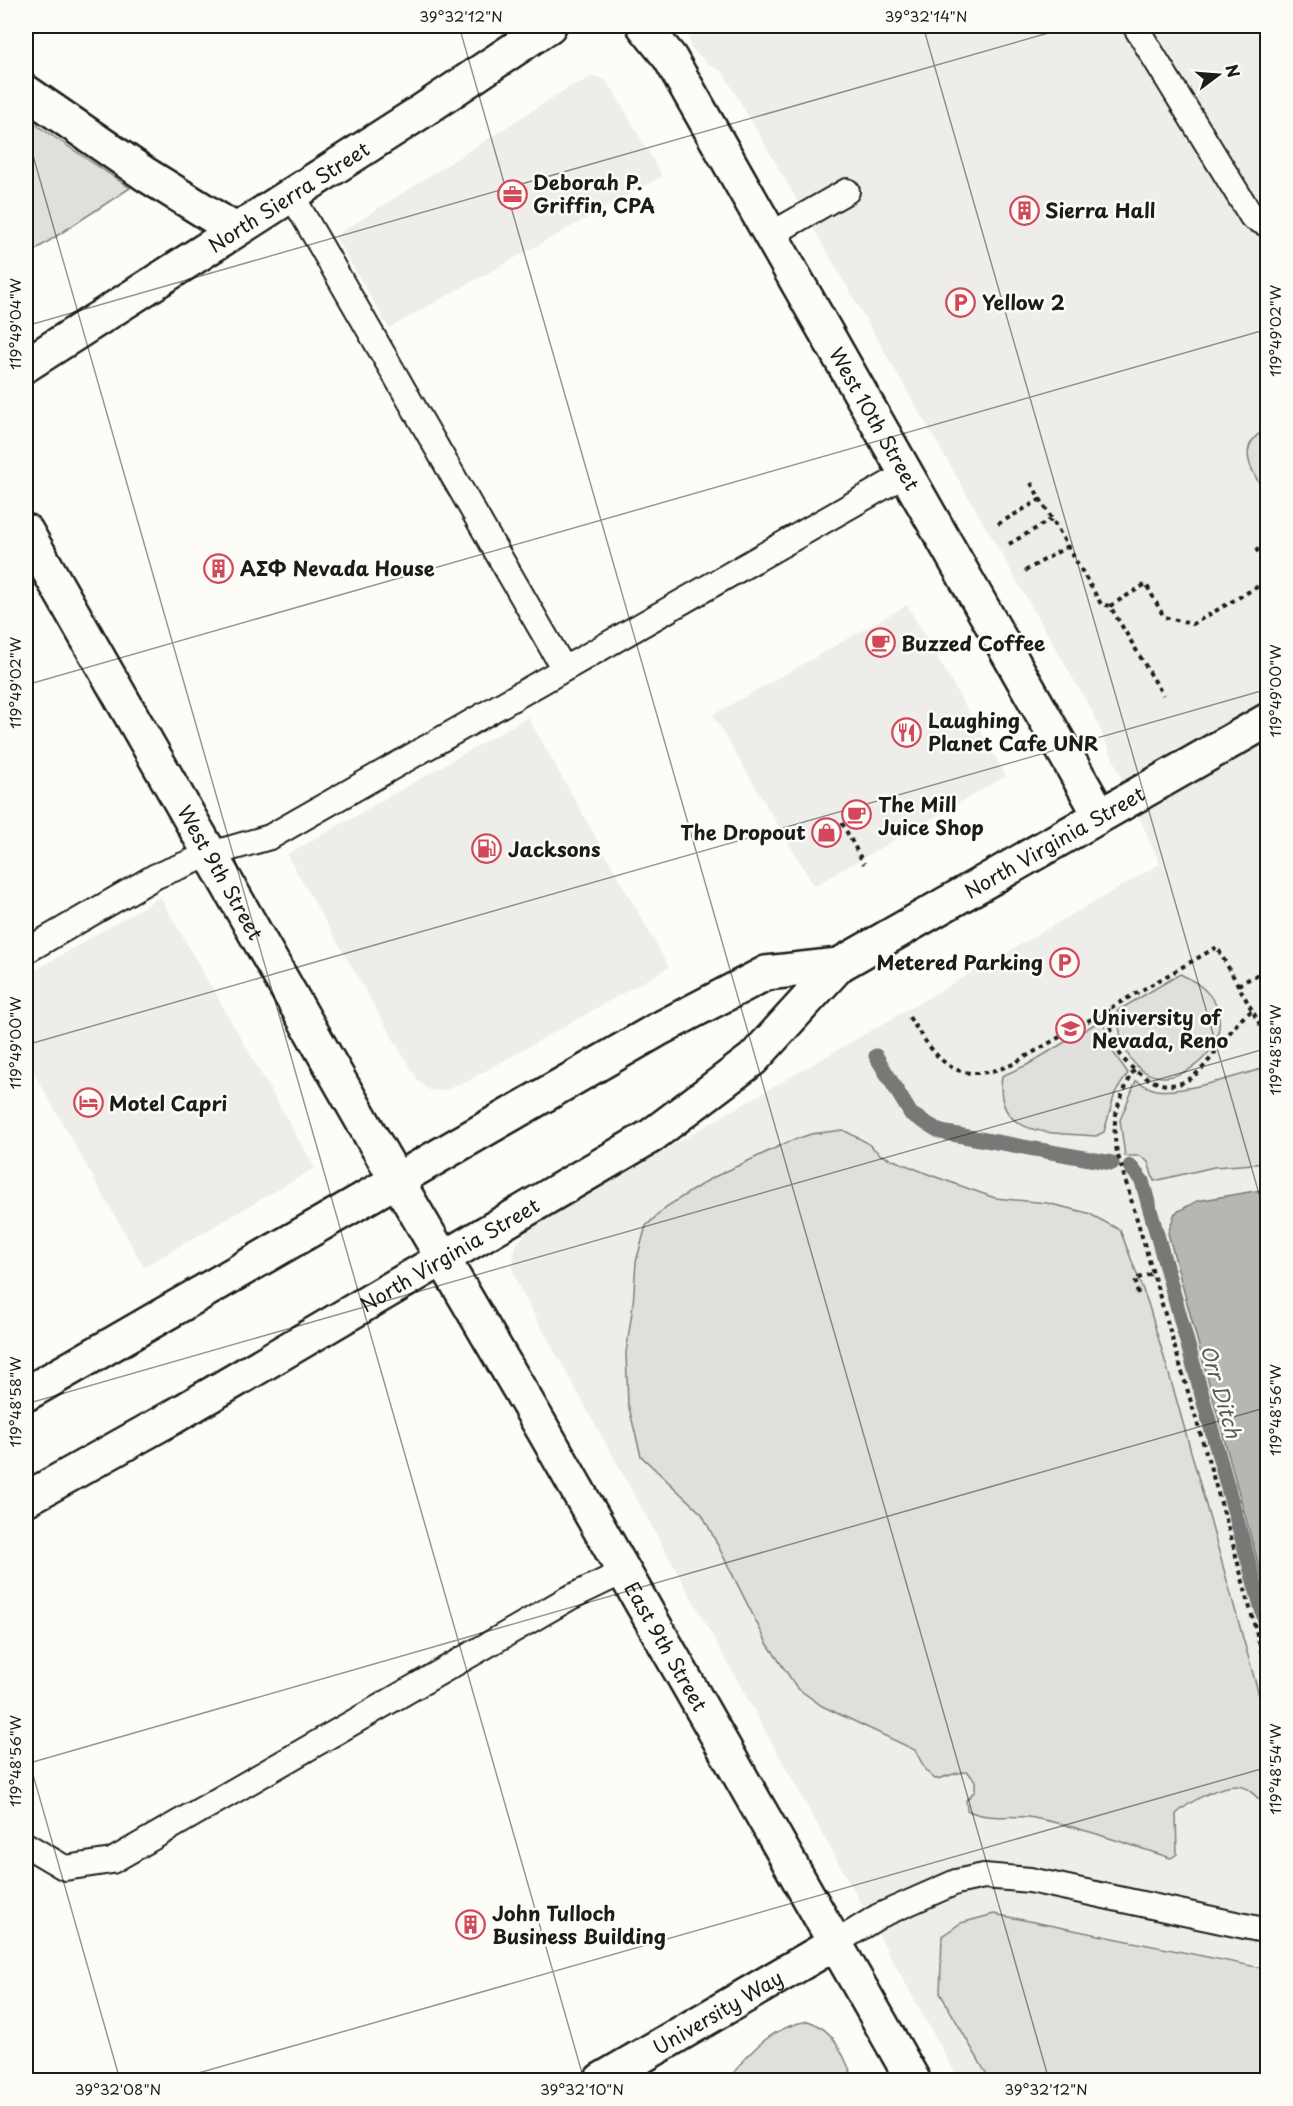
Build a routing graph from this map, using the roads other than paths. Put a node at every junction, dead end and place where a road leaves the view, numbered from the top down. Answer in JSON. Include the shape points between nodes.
{"nodes":[{"id":1,"x":549,"y":26,"type":"edge"},
{"id":2,"x":644,"y":26,"type":"edge"},
{"id":3,"x":1135,"y":26,"type":"edge"},
{"id":4,"x":26,"y":92,"type":"edge"},
{"id":5,"x":847,"y":190,"type":"dead end"},
{"id":6,"x":291,"y":194,"type":"junction"},
{"id":7,"x":1268,"y":225,"type":"edge"},
{"id":8,"x":235,"y":230,"type":"junction"},
{"id":9,"x":772,"y":234,"type":"junction"},
{"id":10,"x":26,"y":365,"type":"edge"},
{"id":11,"x":906,"y":474,"type":"junction"},
{"id":12,"x":26,"y":531,"type":"edge"},
{"id":13,"x":564,"y":669,"type":"junction"},
{"id":14,"x":1268,"y":720,"type":"edge"},
{"id":15,"x":1100,"y":815,"type":"junction"},
{"id":16,"x":211,"y":854,"type":"junction"},
{"id":17,"x":26,"y":951,"type":"edge"},
{"id":18,"x":839,"y":965,"type":"junction"},
{"id":19,"x":398,"y":1180,"type":"junction"},
{"id":20,"x":417,"y":1212,"type":"joint"},
{"id":21,"x":444,"y":1258,"type":"junction"},
{"id":22,"x":26,"y":1394,"type":"edge"},
{"id":23,"x":26,"y":1499,"type":"edge"},
{"id":24,"x":623,"y":1572,"type":"junction"},
{"id":25,"x":26,"y":1845,"type":"edge"},
{"id":26,"x":1268,"y":1931,"type":"edge"},
{"id":27,"x":834,"y":1944,"type":"junction"},
{"id":28,"x":601,"y":2080,"type":"edge"},
{"id":29,"x":913,"y":2080,"type":"edge"}],
"edges":[{"from":1,"to":6,"type":"street","name":"North Sierra Street"},
{"from":2,"to":9,"type":"street","name":"West 10th Street","via":[[670,57]]},
{"from":3,"to":7,"type":"lane","via":[[1252,217]]},
{"from":4,"to":8,"type":"street"},
{"from":5,"to":9,"type":"lane"},
{"from":6,"to":8,"type":"street","name":"North Sierra Street"},
{"from":6,"to":13,"type":"lane"},
{"from":8,"to":10,"type":"street","name":"North Sierra Street"},
{"from":9,"to":11,"type":"street","name":"West 10th Street"},
{"from":11,"to":13,"type":"lane"},
{"from":11,"to":15,"type":"street","name":"West 10th Street"},
{"from":12,"to":16,"type":"street","name":"West 9th Street"},
{"from":13,"to":16,"type":"lane","via":[[270,837]]},
{"from":14,"to":15,"type":"street","name":"North Virginia Street"},
{"from":15,"to":18,"type":"street","name":"North Virginia Street"},
{"from":16,"to":17,"type":"lane","via":[[156,876]]},
{"from":16,"to":19,"type":"street","name":"West 9th Street"},
{"from":18,"to":19,"type":"street","name":"North Virginia Street","via":[[766,973],[657,1030]]},
{"from":18,"to":21,"type":"street","name":"North Virginia Street","via":[[753,1059],[651,1136]]},
{"from":19,"to":20,"type":"street","name":"West 9th Street"},
{"from":19,"to":22,"type":"street","name":"North Virginia Street"},
{"from":20,"to":21,"type":"street","name":"East 9th Street"},
{"from":21,"to":23,"type":"street","name":"North Virginia Street"},
{"from":21,"to":24,"type":"street","name":"East 9th Street"},
{"from":24,"to":25,"type":"lane","via":[[569,1598],[112,1861],[65,1869]]},
{"from":24,"to":27,"type":"street","name":"East 9th Street"},
{"from":26,"to":27,"type":"lane","via":[[1030,1880],[984,1876],[956,1882],[879,1916]]},
{"from":27,"to":28,"type":"street","name":"University Way"},
{"from":27,"to":29,"type":"street","name":"East 9th Street"}]}
